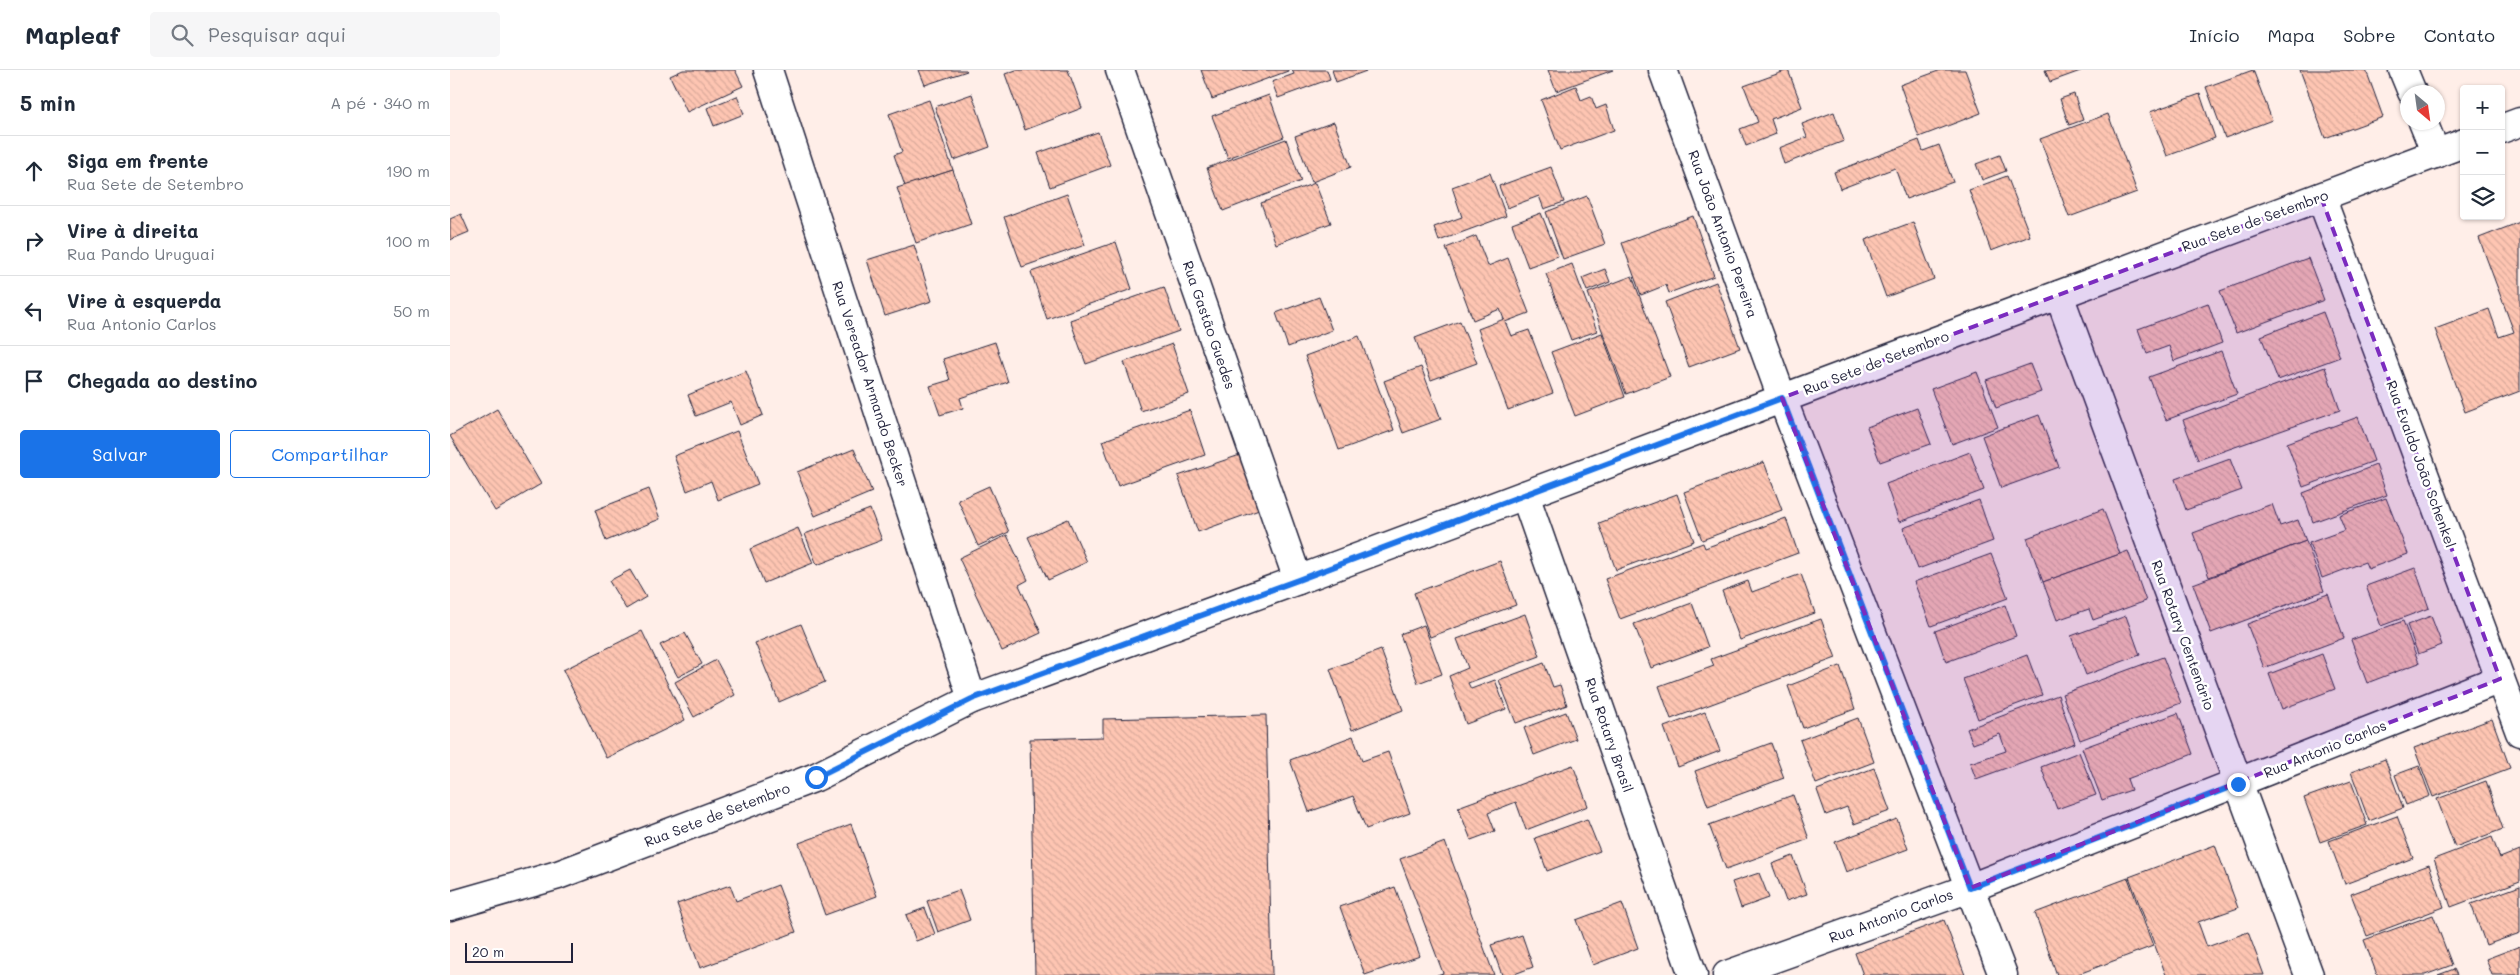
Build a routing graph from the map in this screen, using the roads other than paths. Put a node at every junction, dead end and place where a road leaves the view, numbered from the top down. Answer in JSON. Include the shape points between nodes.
{"nodes":[{"id":1,"x":768,"y":70,"type":"edge"},
{"id":2,"x":1120,"y":70,"type":"edge"},
{"id":3,"x":1664,"y":70,"type":"edge"},
{"id":4,"x":2403,"y":70,"type":"edge"},
{"id":5,"x":2409,"y":85,"type":"edge"},
{"id":6,"x":2520,"y":122,"type":"edge"},
{"id":7,"x":2505,"y":128,"type":"edge"},
{"id":8,"x":2427,"y":130,"type":"edge"},
{"id":9,"x":2460,"y":145,"type":"edge"},
{"id":10,"x":2436,"y":154,"type":"junction"},
{"id":11,"x":2321,"y":197,"type":"junction"},
{"id":12,"x":2058,"y":295,"type":"junction"},
{"id":13,"x":1782,"y":398,"type":"junction"},
{"id":14,"x":1525,"y":495,"type":"junction"},
{"id":15,"x":1298,"y":580,"type":"junction"},
{"id":16,"x":2500,"y":679,"type":"junction"},
{"id":17,"x":972,"y":699,"type":"junction"},
{"id":18,"x":2520,"y":732,"type":"edge"},
{"id":19,"x":2238,"y":784,"type":"junction"},
{"id":20,"x":1970,"y":888,"type":"junction"},
{"id":21,"x":450,"y":906,"type":"edge"},
{"id":22,"x":1693,"y":975,"type":"edge"},
{"id":23,"x":1727,"y":975,"type":"edge"},
{"id":24,"x":2003,"y":975,"type":"edge"},
{"id":25,"x":2309,"y":975,"type":"edge"}],
"edges":[{"from":1,"to":17,"type":"street","name":"Rua Vereador Armando Becker"},
{"from":2,"to":15,"type":"street","name":"Rua Gastão Guedes"},
{"from":3,"to":13,"type":"street","name":"Rua João Antonio Pereira"},
{"from":4,"to":5,"type":"street"},
{"from":6,"to":7,"type":"street"},
{"from":8,"to":10,"type":"street"},
{"from":9,"to":10,"type":"street","name":"Rua Sete de Setembro"},
{"from":10,"to":11,"type":"street","name":"Rua Sete de Setembro"},
{"from":11,"to":12,"type":"street","name":"Rua Sete de Setembro"},
{"from":11,"to":16,"type":"street","name":"Rua Evaldo João Schenkel"},
{"from":12,"to":13,"type":"street","name":"Rua Sete de Setembro"},
{"from":12,"to":19,"type":"street","name":"Rua Rotary Centenário"},
{"from":13,"to":14,"type":"street","name":"Rua Sete de Setembro"},
{"from":13,"to":20,"type":"street","name":"Rua João Antonio Pereira"},
{"from":14,"to":15,"type":"street","name":"Rua Sete de Setembro"},
{"from":14,"to":22,"type":"street","name":"Rua Rotary Brasil"},
{"from":15,"to":17,"type":"street","name":"Rua Sete de Setembro"},
{"from":16,"to":18,"type":"street","name":"Rua Evaldo João Schenkel"},
{"from":16,"to":19,"type":"street","name":"Rua Antonio Carlos"},
{"from":17,"to":21,"type":"street","name":"Rua Sete de Setembro","via":[[816,777],[558,875]]},
{"from":19,"to":20,"type":"street","name":"Rua Antonio Carlos"},
{"from":19,"to":25,"type":"street","name":"Rua Rotary Centenário"},
{"from":20,"to":23,"type":"street","name":"Rua Antonio Carlos"},
{"from":20,"to":24,"type":"street","name":"Rua João Antonio Pereira"}]}
